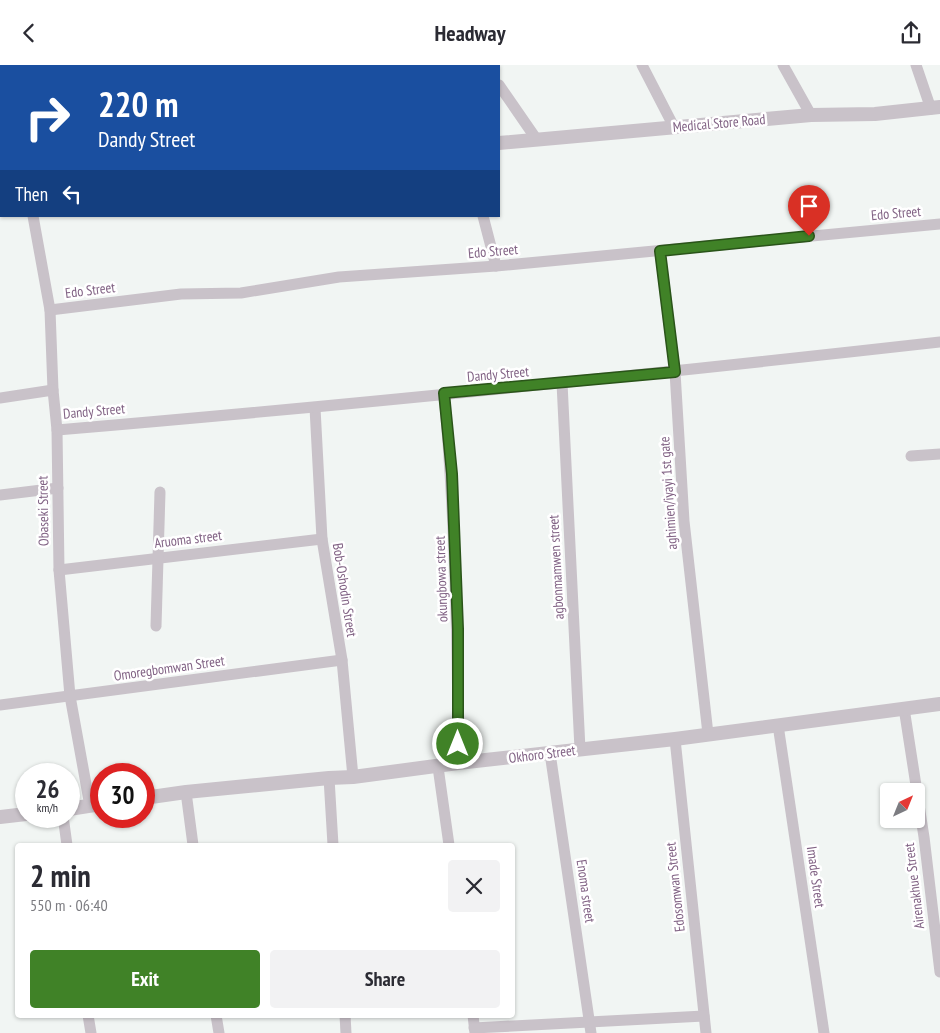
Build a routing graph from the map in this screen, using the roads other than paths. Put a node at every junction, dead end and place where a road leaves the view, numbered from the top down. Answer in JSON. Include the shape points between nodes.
{"nodes":[{"id":1,"x":642,"y":65,"type":"edge"},
{"id":2,"x":783,"y":65,"type":"edge"},
{"id":3,"x":916,"y":65,"type":"edge"},
{"id":4,"x":500,"y":86,"type":"edge"},
{"id":5,"x":936,"y":108,"type":"edge"},
{"id":6,"x":811,"y":115,"type":"junction"},
{"id":7,"x":674,"y":127,"type":"junction"},
{"id":8,"x":537,"y":140,"type":"junction"},
{"id":9,"x":500,"y":143,"type":"edge"},
{"id":10,"x":33,"y":217,"type":"edge"},
{"id":11,"x":483,"y":217,"type":"edge"},
{"id":12,"x":940,"y":224,"type":"edge"},
{"id":13,"x":660,"y":251,"type":"junction"},
{"id":14,"x":496,"y":266,"type":"junction"},
{"id":15,"x":50,"y":310,"type":"junction"},
{"id":16,"x":940,"y":342,"type":"edge"},
{"id":17,"x":675,"y":372,"type":"junction"},
{"id":18,"x":562,"y":383,"type":"junction"},
{"id":19,"x":53,"y":390,"type":"junction"},
{"id":20,"x":444,"y":393,"type":"junction"},
{"id":21,"x":0,"y":398,"type":"edge"},
{"id":22,"x":315,"y":408,"type":"junction"},
{"id":23,"x":57,"y":429,"type":"junction"},
{"id":24,"x":940,"y":454,"type":"edge"},
{"id":25,"x":911,"y":456,"type":"dead end"},
{"id":26,"x":58,"y":488,"type":"junction"},
{"id":27,"x":160,"y":492,"type":"dead end"},
{"id":28,"x":0,"y":495,"type":"edge"},
{"id":29,"x":322,"y":539,"type":"junction"},
{"id":30,"x":158,"y":558,"type":"junction"},
{"id":31,"x":59,"y":570,"type":"junction"},
{"id":32,"x":156,"y":626,"type":"dead end"},
{"id":33,"x":342,"y":660,"type":"junction"},
{"id":34,"x":70,"y":696,"type":"junction"},
{"id":35,"x":940,"y":703,"type":"edge"},
{"id":36,"x":0,"y":705,"type":"edge"},
{"id":37,"x":904,"y":708,"type":"junction"},
{"id":38,"x":778,"y":725,"type":"junction"},
{"id":39,"x":708,"y":734,"type":"junction"},
{"id":40,"x":675,"y":739,"type":"junction"},
{"id":41,"x":580,"y":749,"type":"junction"},
{"id":42,"x":550,"y":753,"type":"junction"},
{"id":43,"x":458,"y":763,"type":"junction"},
{"id":44,"x":438,"y":767,"type":"junction"},
{"id":45,"x":353,"y":777,"type":"junction"},
{"id":46,"x":329,"y":778,"type":"junction"},
{"id":47,"x":90,"y":780,"type":"edge"},
{"id":48,"x":186,"y":792,"type":"junction"},
{"id":49,"x":155,"y":796,"type":"edge"},
{"id":50,"x":15,"y":815,"type":"edge"},
{"id":51,"x":0,"y":817,"type":"edge"},
{"id":52,"x":65,"y":828,"type":"edge"},
{"id":53,"x":67,"y":843,"type":"edge"},
{"id":54,"x":193,"y":843,"type":"edge"},
{"id":55,"x":333,"y":843,"type":"edge"},
{"id":56,"x":449,"y":843,"type":"edge"},
{"id":57,"x":940,"y":972,"type":"edge"},
{"id":58,"x":704,"y":1016,"type":"junction"},
{"id":59,"x":88,"y":1018,"type":"edge"},
{"id":60,"x":216,"y":1018,"type":"edge"},
{"id":61,"x":345,"y":1018,"type":"edge"},
{"id":62,"x":473,"y":1018,"type":"edge"},
{"id":63,"x":590,"y":1028,"type":"edge"},
{"id":64,"x":475,"y":1031,"type":"edge"},
{"id":65,"x":91,"y":1033,"type":"edge"},
{"id":66,"x":219,"y":1033,"type":"edge"},
{"id":67,"x":346,"y":1033,"type":"edge"},
{"id":68,"x":706,"y":1033,"type":"edge"},
{"id":69,"x":824,"y":1033,"type":"edge"}],
"edges":[{"from":1,"to":7,"type":"street"},
{"from":2,"to":6,"type":"street"},
{"from":3,"to":5,"type":"street"},
{"from":4,"to":8,"type":"street"},
{"from":5,"to":6,"type":"street","name":"Medical Store Road","via":[[875,114]]},
{"from":6,"to":7,"type":"street","name":"Medical Store Road"},
{"from":7,"to":8,"type":"street","name":"Medical Store Road"},
{"from":8,"to":9,"type":"street","name":"Medical Store Road"},
{"from":10,"to":15,"type":"street","name":"Obaseki Street"},
{"from":11,"to":14,"type":"street"},
{"from":12,"to":13,"type":"street","name":"Edo Street"},
{"from":13,"to":14,"type":"street","name":"Edo Street"},
{"from":13,"to":17,"type":"street","name":"aghimien/iyayi 1st gate"},
{"from":14,"to":15,"type":"street","name":"Edo Street","via":[[339,277],[242,293],[180,295]]},
{"from":15,"to":19,"type":"street","name":"Obaseki Street"},
{"from":16,"to":17,"type":"street","name":"Dandy Street"},
{"from":17,"to":18,"type":"street","name":"Dandy Street"},
{"from":17,"to":39,"type":"street","name":"aghimien/iyayi 1st gate","via":[[684,521]]},
{"from":18,"to":20,"type":"street","name":"Dandy Street"},
{"from":18,"to":41,"type":"street","name":"agbonmamwen street"},
{"from":19,"to":21,"type":"street"},
{"from":19,"to":23,"type":"street","name":"Obaseki Street"},
{"from":20,"to":22,"type":"street","name":"Dandy Street"},
{"from":20,"to":43,"type":"street","name":"okungbowa street","via":[[452,474],[458,629]]},
{"from":22,"to":23,"type":"street","name":"Dandy Street"},
{"from":22,"to":29,"type":"street","name":"Bob-Oshodin Street"},
{"from":23,"to":26,"type":"street","name":"Obaseki Street"},
{"from":24,"to":25,"type":"street"},
{"from":26,"to":28,"type":"street"},
{"from":26,"to":31,"type":"street","name":"Obaseki Street"},
{"from":27,"to":30,"type":"street"},
{"from":29,"to":30,"type":"street","name":"Aruoma street"},
{"from":29,"to":33,"type":"street","name":"Bob-Oshodin Street"},
{"from":30,"to":31,"type":"street","name":"Aruoma street"},
{"from":30,"to":32,"type":"street"},
{"from":31,"to":34,"type":"street","name":"Obaseki Street"},
{"from":33,"to":34,"type":"street","name":"Omoregbomwan Street"},
{"from":33,"to":45,"type":"street","name":"Bob-Oshodin Street"},
{"from":34,"to":36,"type":"street","name":"Omoregbomwan Street"},
{"from":34,"to":47,"type":"street","name":"Obaseki Street"},
{"from":35,"to":37,"type":"street","name":"Okhoro Street"},
{"from":37,"to":38,"type":"street","name":"Okhoro Street"},
{"from":37,"to":57,"type":"street","name":"Airenakhue Street"},
{"from":38,"to":39,"type":"street","name":"Okhoro Street"},
{"from":38,"to":69,"type":"street","name":"Imade Street"},
{"from":39,"to":40,"type":"street","name":"Okhoro Street"},
{"from":40,"to":41,"type":"street","name":"Okhoro Street"},
{"from":40,"to":58,"type":"street","name":"Edosomwan Street"},
{"from":41,"to":42,"type":"street","name":"Okhoro Street"},
{"from":42,"to":43,"type":"street","name":"Okhoro Street"},
{"from":42,"to":63,"type":"street","name":"Enoma street"},
{"from":43,"to":44,"type":"street","name":"Okhoro Street"},
{"from":44,"to":45,"type":"street","name":"Okhoro Street"},
{"from":44,"to":56,"type":"street"},
{"from":45,"to":46,"type":"street","name":"Okhoro Street"},
{"from":46,"to":48,"type":"street","name":"Okhoro Street"},
{"from":46,"to":55,"type":"street"},
{"from":48,"to":49,"type":"street","name":"Okhoro Street"},
{"from":48,"to":54,"type":"street"},
{"from":50,"to":51,"type":"street"},
{"from":52,"to":53,"type":"street"},
{"from":58,"to":63,"type":"street"},
{"from":58,"to":68,"type":"street","name":"Edosomwan Street"},
{"from":59,"to":65,"type":"street"},
{"from":60,"to":66,"type":"street"},
{"from":61,"to":67,"type":"street"},
{"from":62,"to":64,"type":"street"},
{"from":63,"to":64,"type":"street"}]}
